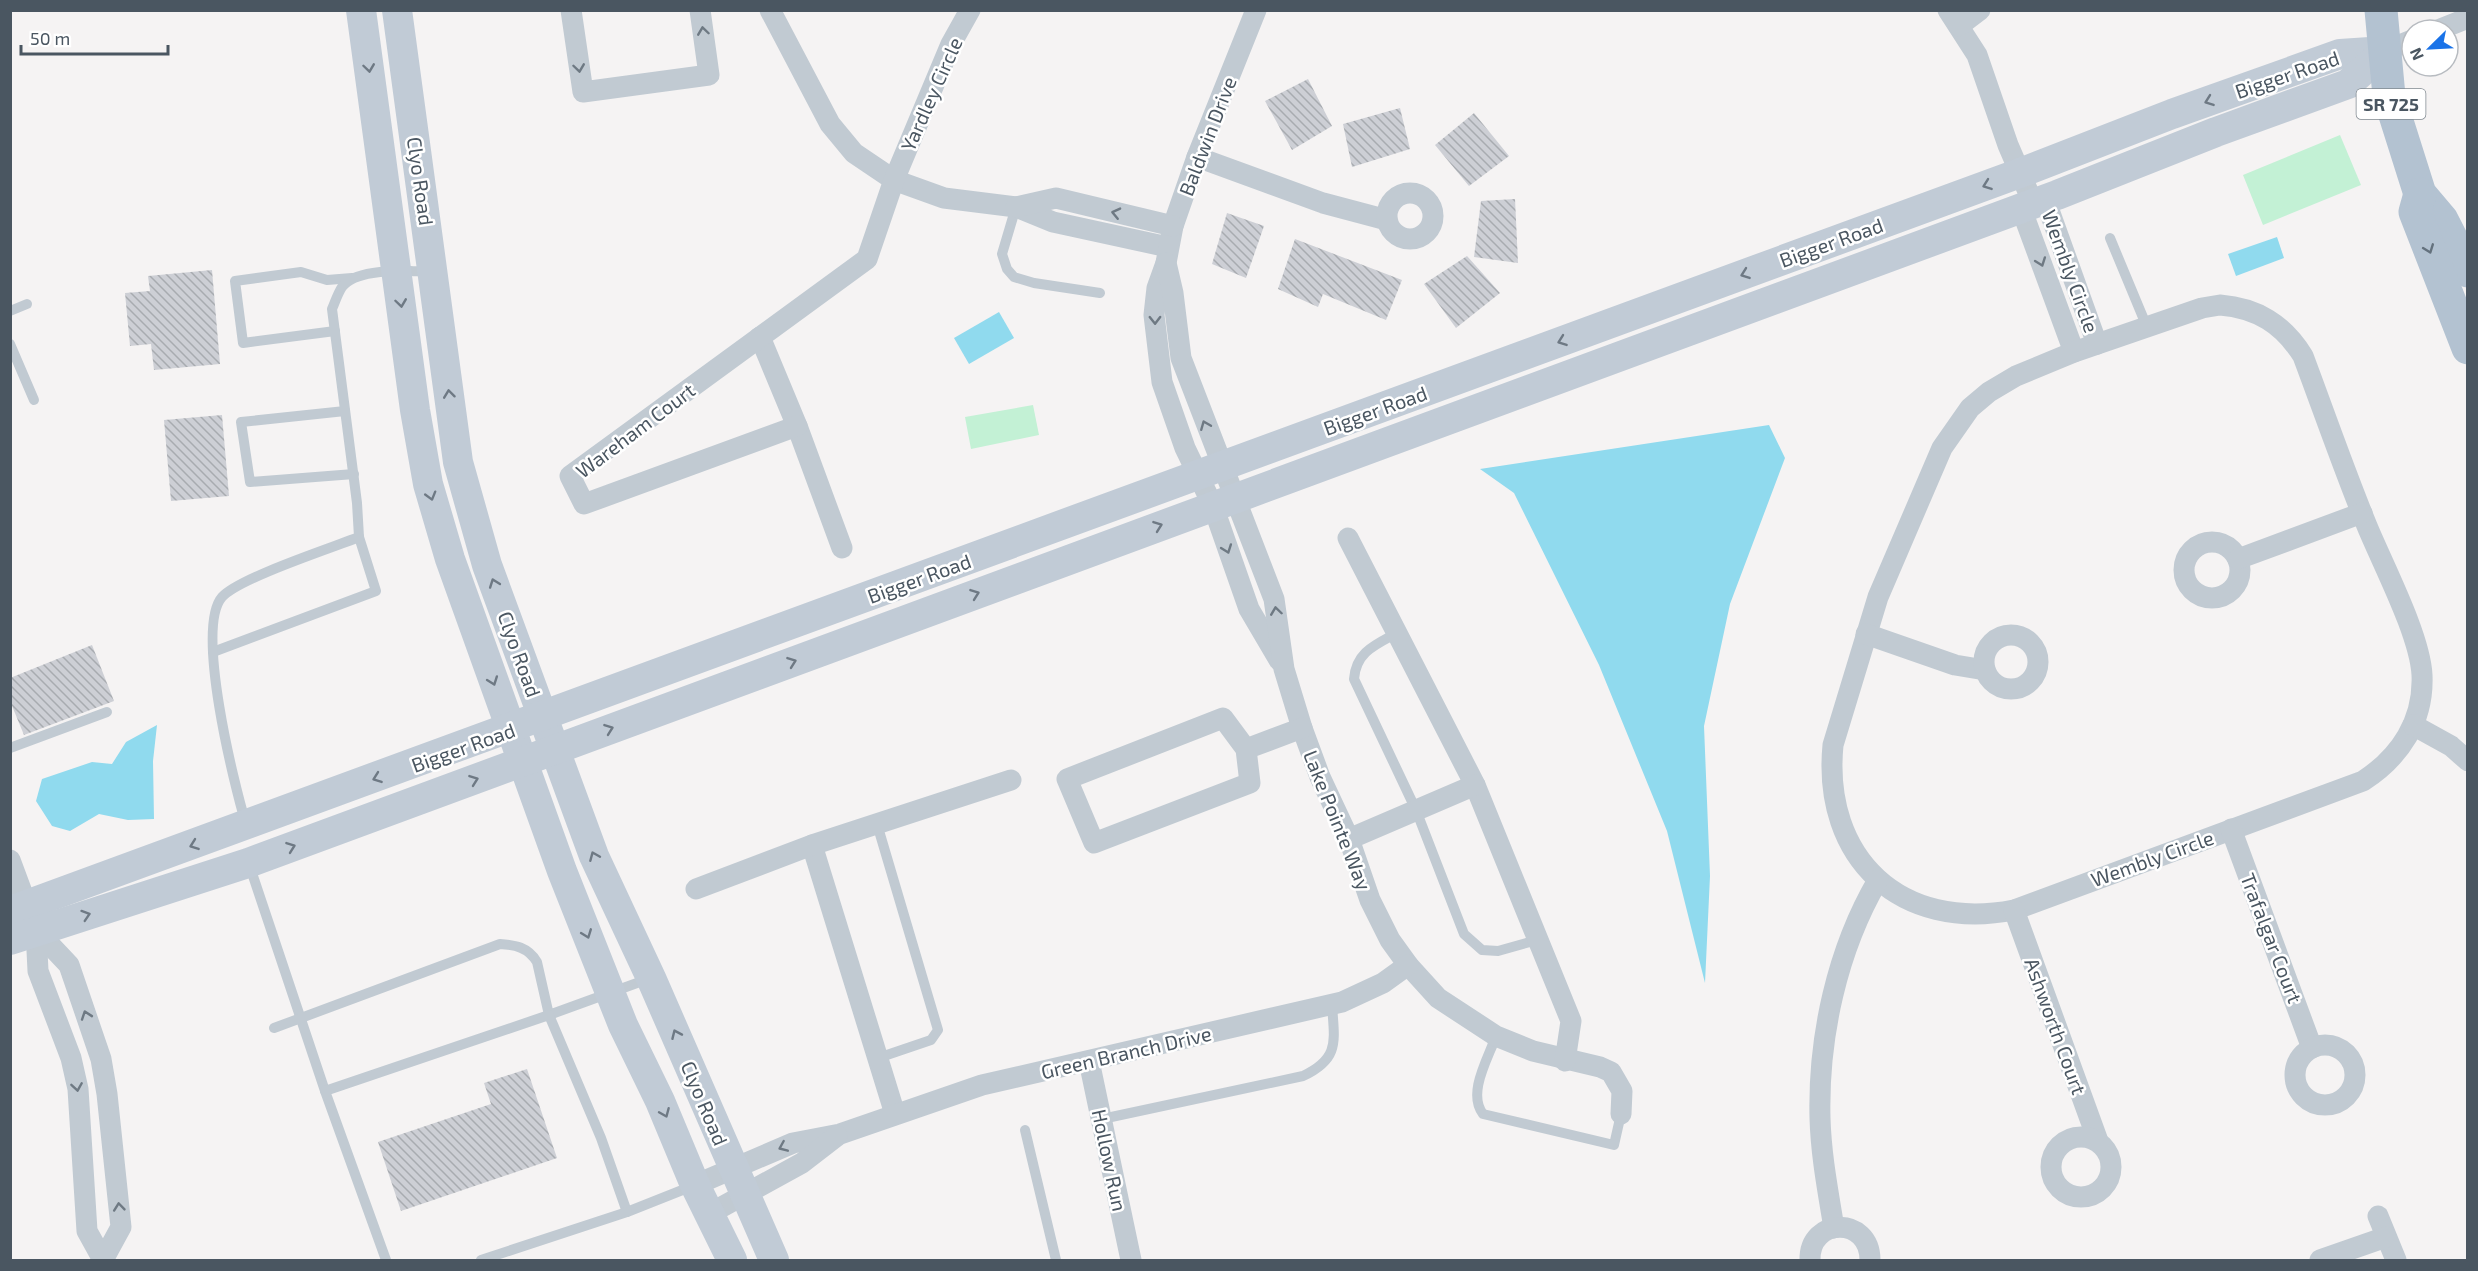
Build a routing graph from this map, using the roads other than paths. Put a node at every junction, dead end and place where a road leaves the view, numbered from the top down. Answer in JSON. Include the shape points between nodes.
{"nodes":[{"id":1,"x":361,"y":10,"type":"edge"},
{"id":2,"x":397,"y":10,"type":"edge"},
{"id":3,"x":571,"y":10,"type":"edge"},
{"id":4,"x":700,"y":10,"type":"edge"},
{"id":5,"x":770,"y":10,"type":"edge"},
{"id":6,"x":970,"y":10,"type":"edge"},
{"id":7,"x":1256,"y":10,"type":"edge"},
{"id":8,"x":1980,"y":10,"type":"edge"},
{"id":9,"x":2381,"y":10,"type":"edge"},
{"id":10,"x":1954,"y":18,"type":"edge"},
{"id":11,"x":2399,"y":46,"type":"edge"},
{"id":12,"x":1197,"y":157,"type":"junction"},
{"id":13,"x":2020,"y":173,"type":"junction"},
{"id":14,"x":894,"y":180,"type":"junction"},
{"id":15,"x":2420,"y":194,"type":"junction"},
{"id":16,"x":2033,"y":203,"type":"junction"},
{"id":17,"x":1016,"y":207,"type":"junction"},
{"id":18,"x":1387,"y":220,"type":"dead end"},
{"id":19,"x":1173,"y":226,"type":"junction"},
{"id":20,"x":2110,"y":238,"type":"dead end"},
{"id":21,"x":1167,"y":255,"type":"junction"},
{"id":22,"x":433,"y":270,"type":"junction"},
{"id":23,"x":2468,"y":271,"type":"edge"},
{"id":24,"x":397,"y":272,"type":"junction"},
{"id":25,"x":353,"y":278,"type":"junction"},
{"id":26,"x":1100,"y":293,"type":"dead end"},
{"id":27,"x":27,"y":304,"type":"dead end"},
{"id":28,"x":10,"y":311,"type":"edge"},
{"id":29,"x":2146,"y":327,"type":"junction"},
{"id":30,"x":335,"y":331,"type":"junction"},
{"id":31,"x":760,"y":337,"type":"junction"},
{"id":32,"x":2097,"y":344,"type":"junction"},
{"id":33,"x":10,"y":345,"type":"edge"},
{"id":34,"x":2468,"y":348,"type":"edge"},
{"id":35,"x":2074,"y":352,"type":"junction"},
{"id":36,"x":34,"y":400,"type":"dead end"},
{"id":37,"x":345,"y":411,"type":"junction"},
{"id":38,"x":797,"y":426,"type":"junction"},
{"id":39,"x":1211,"y":470,"type":"junction"},
{"id":40,"x":354,"y":474,"type":"junction"},
{"id":41,"x":1225,"y":502,"type":"junction"},
{"id":42,"x":2362,"y":513,"type":"junction"},
{"id":43,"x":359,"y":537,"type":"junction"},
{"id":44,"x":1348,"y":538,"type":"dead end"},
{"id":45,"x":842,"y":548,"type":"dead end"},
{"id":46,"x":2238,"y":560,"type":"dead end"},
{"id":47,"x":1397,"y":633,"type":"junction"},
{"id":48,"x":1866,"y":634,"type":"junction"},
{"id":49,"x":213,"y":652,"type":"junction"},
{"id":50,"x":1985,"y":670,"type":"dead end"},
{"id":51,"x":107,"y":712,"type":"dead end"},
{"id":52,"x":543,"y":717,"type":"junction"},
{"id":53,"x":2413,"y":725,"type":"junction"},
{"id":54,"x":1302,"y":728,"type":"junction"},
{"id":55,"x":511,"y":729,"type":"junction"},
{"id":56,"x":10,"y":748,"type":"edge"},
{"id":57,"x":1246,"y":749,"type":"junction"},
{"id":58,"x":555,"y":750,"type":"junction"},
{"id":59,"x":524,"y":761,"type":"junction"},
{"id":60,"x":2468,"y":761,"type":"edge"},
{"id":61,"x":1011,"y":780,"type":"dead end"},
{"id":62,"x":1475,"y":785,"type":"junction"},
{"id":63,"x":1416,"y":810,"type":"junction"},
{"id":64,"x":877,"y":824,"type":"junction"},
{"id":65,"x":247,"y":826,"type":"junction"},
{"id":66,"x":2231,"y":829,"type":"junction"},
{"id":67,"x":1349,"y":838,"type":"junction"},
{"id":68,"x":812,"y":845,"type":"junction"},
{"id":69,"x":10,"y":860,"type":"edge"},
{"id":70,"x":249,"y":862,"type":"junction"},
{"id":71,"x":1878,"y":880,"type":"junction"},
{"id":72,"x":696,"y":889,"type":"dead end"},
{"id":73,"x":2014,"y":910,"type":"junction"},
{"id":74,"x":21,"y":922,"type":"edge"},
{"id":75,"x":1538,"y":939,"type":"junction"},
{"id":76,"x":1408,"y":965,"type":"junction"},
{"id":77,"x":651,"y":978,"type":"junction"},
{"id":78,"x":611,"y":994,"type":"junction"},
{"id":79,"x":1332,"y":1004,"type":"junction"},
{"id":80,"x":549,"y":1015,"type":"junction"},
{"id":81,"x":301,"y":1018,"type":"junction"},
{"id":82,"x":274,"y":1028,"type":"dead end"},
{"id":83,"x":1496,"y":1036,"type":"junction"},
{"id":84,"x":2312,"y":1047,"type":"dead end"},
{"id":85,"x":878,"y":1058,"type":"junction"},
{"id":86,"x":1565,"y":1060,"type":"junction"},
{"id":87,"x":1089,"y":1061,"type":"junction"},
{"id":88,"x":325,"y":1091,"type":"junction"},
{"id":89,"x":1621,"y":1113,"type":"joint"},
{"id":90,"x":895,"y":1114,"type":"junction"},
{"id":91,"x":1102,"y":1119,"type":"junction"},
{"id":92,"x":1025,"y":1130,"type":"dead end"},
{"id":93,"x":840,"y":1134,"type":"junction"},
{"id":94,"x":2098,"y":1141,"type":"dead end"},
{"id":95,"x":733,"y":1168,"type":"junction"},
{"id":96,"x":695,"y":1185,"type":"junction"},
{"id":97,"x":745,"y":1196,"type":"junction"},
{"id":98,"x":627,"y":1212,"type":"junction"},
{"id":99,"x":710,"y":1214,"type":"junction"},
{"id":100,"x":2378,"y":1216,"type":"dead end"},
{"id":101,"x":1834,"y":1228,"type":"junction"},
{"id":102,"x":2386,"y":1237,"type":"junction"},
{"id":103,"x":102,"y":1260,"type":"edge"},
{"id":104,"x":386,"y":1260,"type":"edge"},
{"id":105,"x":481,"y":1260,"type":"edge"},
{"id":106,"x":732,"y":1260,"type":"edge"},
{"id":107,"x":774,"y":1260,"type":"edge"},
{"id":108,"x":1056,"y":1260,"type":"edge"},
{"id":109,"x":1131,"y":1260,"type":"edge"},
{"id":110,"x":1810,"y":1260,"type":"edge"},
{"id":111,"x":1870,"y":1260,"type":"edge"},
{"id":112,"x":2320,"y":1260,"type":"edge"},
{"id":113,"x":2396,"y":1260,"type":"edge"}],
"edges":[{"from":1,"to":24,"type":"street","name":"Clyo Road","one_way":true},
{"from":2,"to":22,"type":"street","name":"Clyo Road"},
{"from":3,"to":4,"type":"street","one_way":true,"via":[[582,92],[709,75]]},
{"from":5,"to":14,"type":"street","via":[[830,124],[854,153]]},
{"from":6,"to":14,"type":"street","name":"Yardley Circle","via":[[951,44]]},
{"from":7,"to":12,"type":"street","name":"Baldwin Drive"},
{"from":8,"to":10,"type":"street"},
{"from":9,"to":11,"type":"main road","number":"SR 725"},
{"from":10,"to":13,"type":"street","via":[[1977,55]]},
{"from":11,"to":13,"type":"street","name":"Bigger Road","one_way":true,"via":[[2340,54]]},
{"from":11,"to":15,"type":"main road","number":"SR 725","via":[[2389,96]]},
{"from":11,"to":16,"type":"street","name":"Bigger Road","via":[[2348,84]]},
{"from":12,"to":18,"type":"street","via":[[1323,203]]},
{"from":12,"to":19,"type":"street","name":"Baldwin Drive"},
{"from":13,"to":16,"type":"street"},
{"from":13,"to":39,"type":"street","name":"Bigger Road","one_way":true},
{"from":14,"to":17,"type":"street","via":[[944,198]]},
{"from":14,"to":31,"type":"street","name":"Wareham Court","via":[[867,259]]},
{"from":15,"to":23,"type":"main road","number":"SR 725","via":[[2442,220]]},
{"from":15,"to":34,"type":"main road","number":"SR 725","one_way":true,"via":[[2415,212]]},
{"from":16,"to":32,"type":"street","name":"Wembly Circle"},
{"from":16,"to":35,"type":"street","name":"Wembly Circle","one_way":true},
{"from":16,"to":41,"type":"street","name":"Bigger Road"},
{"from":19,"to":17,"type":"street","one_way":true,"via":[[1056,198]]},
{"from":17,"to":21,"type":"street","via":[[1053,222]]},
{"from":17,"to":26,"type":"lane","via":[[1002,254],[1014,277]]},
{"from":19,"to":21,"type":"street","name":"Baldwin Drive"},
{"from":20,"to":29,"type":"lane"},
{"from":21,"to":39,"type":"street","name":"Baldwin Drive","via":[[1181,358]]},
{"from":22,"to":24,"type":"lane"},
{"from":52,"to":22,"type":"street","name":"Clyo Road","one_way":true,"via":[[487,565],[458,462]]},
{"from":24,"to":25,"type":"lane"},
{"from":24,"to":55,"type":"street","name":"Clyo Road","one_way":true,"via":[[428,484],[450,559]]},
{"from":25,"to":30,"type":"lane","via":[[342,287],[332,309]]},
{"from":25,"to":30,"type":"lane","via":[[327,280],[301,272],[235,281],[243,343]]},
{"from":27,"to":28,"type":"lane"},
{"from":29,"to":32,"type":"street","name":"Wembly Circle"},
{"from":29,"to":42,"type":"street","name":"Wembly Circle","via":[[2220,305],[2256,312],[2277,324],[2303,356]]},
{"from":30,"to":37,"type":"lane"},
{"from":31,"to":38,"type":"street"},
{"from":31,"to":38,"type":"street","name":"Wareham Court","via":[[570,476],[584,504]]},
{"from":32,"to":35,"type":"street","name":"Wembly Circle"},
{"from":33,"to":36,"type":"lane"},
{"from":35,"to":48,"type":"street","name":"Wembly Circle","via":[[1989,392],[1954,427],[1878,597]]},
{"from":37,"to":40,"type":"lane"},
{"from":37,"to":40,"type":"lane","via":[[241,422],[250,482]]},
{"from":38,"to":45,"type":"street"},
{"from":39,"to":41,"type":"street","name":"Lake Pointe Way"},
{"from":39,"to":52,"type":"street","name":"Bigger Road"},
{"from":40,"to":43,"type":"lane"},
{"from":41,"to":54,"type":"street","name":"Lake Pointe Way","via":[[1249,609],[1284,669]]},
{"from":58,"to":41,"type":"street","name":"Bigger Road","one_way":true},
{"from":42,"to":46,"type":"street"},
{"from":42,"to":53,"type":"street","name":"Wembly Circle","via":[[2417,646],[2421,696]]},
{"from":43,"to":49,"type":"lane","via":[[246,582],[222,597],[213,614]]},
{"from":43,"to":49,"type":"lane","via":[[376,591]]},
{"from":44,"to":47,"type":"street"},
{"from":47,"to":62,"type":"street"},
{"from":47,"to":63,"type":"lane","via":[[1361,655],[1354,679]]},
{"from":48,"to":50,"type":"street","via":[[1955,665]]},
{"from":48,"to":71,"type":"street","name":"Wembly Circle","via":[[1833,745],[1831,770],[1838,817],[1847,839]]},
{"from":49,"to":65,"type":"lane","via":[[228,762]]},
{"from":51,"to":56,"type":"lane"},
{"from":52,"to":55,"type":"street","name":"Bigger Road"},
{"from":52,"to":58,"type":"street","name":"Clyo Road"},
{"from":53,"to":60,"type":"street","via":[[2451,746]]},
{"from":53,"to":66,"type":"street","name":"Wembly Circle","via":[[2395,756],[2363,781]]},
{"from":54,"to":57,"type":"street"},
{"from":54,"to":67,"type":"street","name":"Lake Pointe Way"},
{"from":55,"to":59,"type":"street","name":"Clyo Road"},
{"from":55,"to":65,"type":"street","name":"Bigger Road","one_way":true},
{"from":57,"to":57,"type":"street","via":[[1250,783],[1094,843],[1067,779],[1223,718]]},
{"from":58,"to":59,"type":"street","name":"Bigger Road"},
{"from":77,"to":58,"type":"street","name":"Clyo Road","one_way":true,"via":[[594,856]]},
{"from":70,"to":59,"type":"street","name":"Bigger Road","one_way":true},
{"from":59,"to":78,"type":"street","name":"Clyo Road","one_way":true},
{"from":61,"to":64,"type":"street"},
{"from":62,"to":63,"type":"street"},
{"from":62,"to":75,"type":"street"},
{"from":63,"to":67,"type":"street"},
{"from":63,"to":75,"type":"lane","via":[[1464,934],[1482,950],[1498,951]]},
{"from":64,"to":68,"type":"street"},
{"from":64,"to":85,"type":"lane","via":[[938,1030],[931,1040]]},
{"from":65,"to":74,"type":"street","name":"Bigger Road","one_way":true},
{"from":66,"to":73,"type":"street","name":"Wembly Circle"},
{"from":66,"to":84,"type":"street","name":"Trafalgar Court"},
{"from":67,"to":76,"type":"street","name":"Lake Pointe Way","via":[[1370,900]]},
{"from":68,"to":72,"type":"street"},
{"from":68,"to":85,"type":"street"},
{"from":69,"to":74,"type":"street"},
{"from":74,"to":70,"type":"street","name":"Bigger Road","one_way":true},
{"from":70,"to":81,"type":"lane"},
{"from":71,"to":73,"type":"street","name":"Wembly Circle","via":[[1904,897],[1954,914]]},
{"from":71,"to":101,"type":"street","via":[[1850,939],[1825,1036],[1820,1119]]},
{"from":73,"to":94,"type":"street","name":"Ashworth Court"},
{"from":74,"to":103,"type":"street","one_way":true,"via":[[71,1058],[78,1089],[87,1231]]},
{"from":103,"to":74,"type":"street","one_way":true,"via":[[121,1227],[101,1059],[69,965]]},
{"from":75,"to":86,"type":"street","via":[[1571,1021]]},
{"from":76,"to":79,"type":"street","name":"Green Branch Drive","via":[[1365,993]]},
{"from":76,"to":83,"type":"street","name":"Lake Pointe Way","via":[[1438,998]]},
{"from":77,"to":78,"type":"lane"},
{"from":95,"to":77,"type":"street","name":"Clyo Road","one_way":true},
{"from":78,"to":80,"type":"lane"},
{"from":78,"to":96,"type":"street","name":"Clyo Road","one_way":true},
{"from":79,"to":87,"type":"street","name":"Green Branch Drive"},
{"from":79,"to":91,"type":"lane","via":[[1335,1046],[1329,1058],[1303,1076]]},
{"from":80,"to":81,"type":"lane","via":[[533,955],[516,945],[500,944]]},
{"from":80,"to":88,"type":"lane"},
{"from":80,"to":98,"type":"lane","via":[[601,1138]]},
{"from":81,"to":82,"type":"lane"},
{"from":81,"to":88,"type":"lane"},
{"from":83,"to":86,"type":"street","name":"Lake Pointe Way"},
{"from":83,"to":89,"type":"lane","via":[[1476,1093],[1483,1114],[1614,1145]]},
{"from":85,"to":90,"type":"street"},
{"from":86,"to":89,"type":"street","name":"Lake Pointe Way","via":[[1611,1072],[1622,1091]]},
{"from":87,"to":90,"type":"street","name":"Green Branch Drive","via":[[982,1085]]},
{"from":87,"to":91,"type":"street","name":"Hollow Run"},
{"from":88,"to":104,"type":"lane"},
{"from":90,"to":93,"type":"street","name":"Green Branch Drive"},
{"from":91,"to":109,"type":"street","name":"Hollow Run"},
{"from":92,"to":108,"type":"lane"},
{"from":93,"to":95,"type":"street","name":"Green Branch Drive","one_way":true,"via":[[794,1143]]},
{"from":93,"to":97,"type":"street","name":"Green Branch Drive","via":[[802,1163]]},
{"from":95,"to":96,"type":"street","name":"Green Branch Drive"},
{"from":95,"to":97,"type":"street","name":"Clyo Road"},
{"from":96,"to":98,"type":"lane"},
{"from":96,"to":99,"type":"street","name":"Clyo Road"},
{"from":97,"to":99,"type":"street","name":"Green Branch Drive"},
{"from":97,"to":107,"type":"street","name":"Clyo Road"},
{"from":98,"to":105,"type":"lane"},
{"from":99,"to":106,"type":"street","name":"Clyo Road"},
{"from":100,"to":102,"type":"street"},
{"from":101,"to":110,"type":"street","via":[[1816,1239]]},
{"from":101,"to":111,"type":"street","via":[[1844,1227],[1861,1235]]},
{"from":102,"to":112,"type":"street"},
{"from":102,"to":113,"type":"street"}]}
